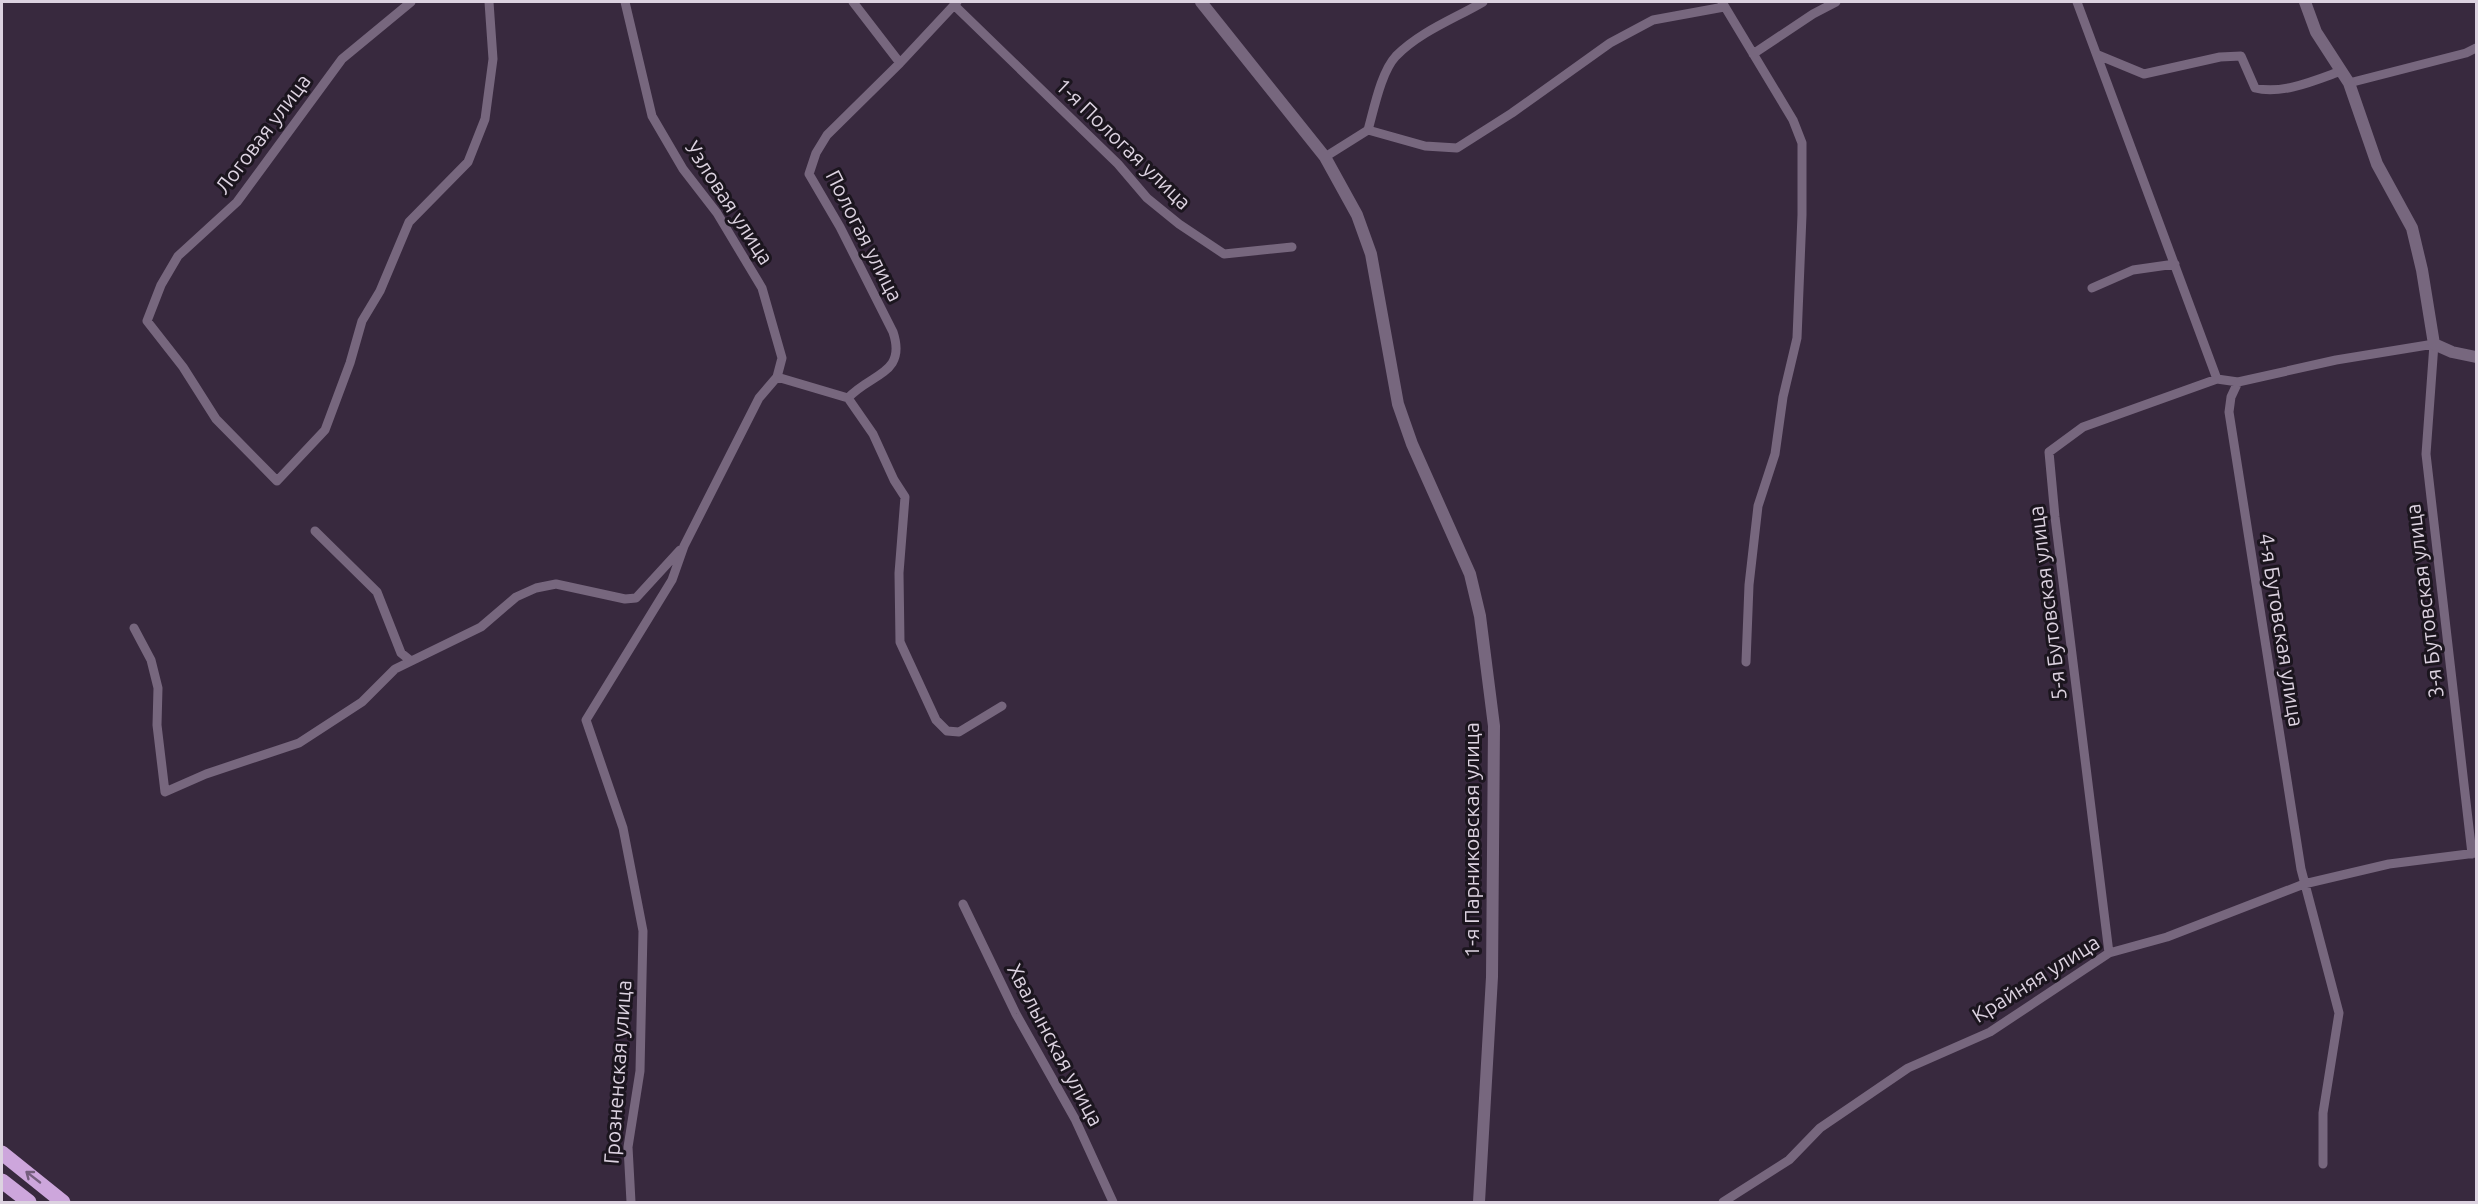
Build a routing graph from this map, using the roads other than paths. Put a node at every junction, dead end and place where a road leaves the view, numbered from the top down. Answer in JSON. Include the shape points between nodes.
{"nodes":[{"id":1,"x":411,"y":2,"type":"edge"},
{"id":2,"x":489,"y":2,"type":"edge"},
{"id":3,"x":625,"y":2,"type":"edge"},
{"id":4,"x":853,"y":2,"type":"edge"},
{"id":5,"x":1201,"y":2,"type":"edge"},
{"id":6,"x":1483,"y":2,"type":"edge"},
{"id":7,"x":1836,"y":2,"type":"edge"},
{"id":8,"x":2077,"y":2,"type":"edge"},
{"id":9,"x":2305,"y":2,"type":"edge"},
{"id":10,"x":955,"y":3,"type":"edge"},
{"id":11,"x":1723,"y":4,"type":"edge"},
{"id":12,"x":2476,"y":48,"type":"edge"},
{"id":13,"x":1753,"y":54,"type":"junction"},
{"id":14,"x":2098,"y":55,"type":"junction"},
{"id":15,"x":900,"y":63,"type":"junction"},
{"id":16,"x":2342,"y":71,"type":"junction"},
{"id":17,"x":2349,"y":83,"type":"junction"},
{"id":18,"x":1368,"y":130,"type":"junction"},
{"id":19,"x":1325,"y":157,"type":"junction"},
{"id":20,"x":1292,"y":247,"type":"dead end"},
{"id":21,"x":2175,"y":264,"type":"junction"},
{"id":22,"x":2092,"y":288,"type":"dead end"},
{"id":23,"x":2434,"y":344,"type":"junction"},
{"id":24,"x":2476,"y":357,"type":"edge"},
{"id":25,"x":777,"y":377,"type":"junction"},
{"id":26,"x":2217,"y":380,"type":"junction"},
{"id":27,"x":2238,"y":382,"type":"junction"},
{"id":28,"x":848,"y":398,"type":"junction"},
{"id":29,"x":315,"y":531,"type":"dead end"},
{"id":30,"x":684,"y":546,"type":"junction"},
{"id":31,"x":134,"y":628,"type":"dead end"},
{"id":32,"x":411,"y":661,"type":"junction"},
{"id":33,"x":1746,"y":662,"type":"dead end"},
{"id":34,"x":1002,"y":706,"type":"dead end"},
{"id":35,"x":2474,"y":854,"type":"edge"},
{"id":36,"x":2304,"y":884,"type":"junction"},
{"id":37,"x":963,"y":904,"type":"dead end"},
{"id":38,"x":2109,"y":952,"type":"junction"},
{"id":39,"x":2,"y":1153,"type":"edge"},
{"id":40,"x":2323,"y":1164,"type":"dead end"},
{"id":41,"x":2,"y":1181,"type":"edge"},
{"id":42,"x":28,"y":1203,"type":"edge"},
{"id":43,"x":63,"y":1203,"type":"edge"},
{"id":44,"x":631,"y":1203,"type":"edge"},
{"id":45,"x":1113,"y":1203,"type":"edge"},
{"id":46,"x":1479,"y":1203,"type":"edge"},
{"id":47,"x":1723,"y":1203,"type":"edge"}],
"edges":[{"from":1,"to":2,"type":"street","name":"Логовая улица","via":[[342,59],[237,202],[178,256],[147,321],[183,366],[216,419],[276,481],[325,430],[362,321],[380,291],[409,222],[468,162],[485,119],[493,59]]},
{"from":3,"to":25,"type":"street","name":"Узловая улица","via":[[652,116],[762,288],[782,358]]},
{"from":4,"to":15,"type":"street"},
{"from":5,"to":19,"type":"street","name":"1-я Парниковская улица"},
{"from":6,"to":18,"type":"street","via":[[1436,26],[1395,57],[1380,87]]},
{"from":7,"to":13,"type":"street"},
{"from":8,"to":14,"type":"street"},
{"from":9,"to":16,"type":"street","via":[[2316,33]]},
{"from":10,"to":15,"type":"street","name":"Пологая улица"},
{"from":10,"to":20,"type":"street","name":"1-я Пологая улица","via":[[1118,164],[1147,198],[1179,224],[1224,254]]},
{"from":11,"to":13,"type":"street"},
{"from":11,"to":18,"type":"street","via":[[1653,20],[1610,43],[1457,148],[1425,146]]},
{"from":12,"to":17,"type":"street"},
{"from":13,"to":33,"type":"street","via":[[1793,120],[1802,143],[1802,215],[1797,338],[1774,454],[1758,507]]},
{"from":14,"to":16,"type":"street","via":[[2144,74],[2241,56],[2255,88],[2267,91]]},
{"from":14,"to":21,"type":"street"},
{"from":15,"to":28,"type":"street","name":"Пологая улица","via":[[826,135],[809,174],[840,227],[898,348],[895,361],[886,371]]},
{"from":16,"to":17,"type":"street"},
{"from":17,"to":23,"type":"street","via":[[2377,164],[2412,228]]},
{"from":18,"to":19,"type":"street"},
{"from":19,"to":46,"type":"street","name":"1-я Парниковская улица","via":[[1357,215],[1371,254],[1398,404],[1470,574],[1480,616],[1494,726],[1492,977]]},
{"from":21,"to":22,"type":"street","via":[[2133,270]]},
{"from":21,"to":26,"type":"street"},
{"from":23,"to":24,"type":"street"},
{"from":23,"to":27,"type":"street","name":"5-я Бутовская улица"},
{"from":23,"to":35,"type":"street","name":"3-я Бутовская улица","via":[[2426,454]]},
{"from":25,"to":28,"type":"street"},
{"from":25,"to":30,"type":"street","via":[[759,398]]},
{"from":26,"to":27,"type":"street","name":"5-я Бутовская улица"},
{"from":26,"to":38,"type":"street","name":"5-я Бутовская улица","via":[[2083,427],[2049,452]]},
{"from":27,"to":36,"type":"street","name":"4-я Бутовская улица","via":[[2230,396],[2229,412]]},
{"from":28,"to":34,"type":"street","via":[[873,434],[904,497],[900,642],[936,720],[947,731],[959,732]]},
{"from":29,"to":32,"type":"street","via":[[377,592],[401,653]]},
{"from":30,"to":32,"type":"street","via":[[636,598],[556,584],[536,588],[516,597],[481,627]]},
{"from":30,"to":44,"type":"street","name":"Грозненская улица","via":[[672,580],[586,720],[624,828],[643,931],[640,1071],[628,1147]]},
{"from":31,"to":32,"type":"street","via":[[151,660],[158,688],[157,725],[165,792],[299,743],[362,702],[395,669]]},
{"from":35,"to":36,"type":"street","name":"Крайняя улица","via":[[2389,864]]},
{"from":36,"to":38,"type":"street","name":"Крайняя улица","via":[[2167,937]]},
{"from":36,"to":40,"type":"street","name":"4-я Бутовская улица","via":[[2339,1013],[2323,1113]]},
{"from":37,"to":45,"type":"street","name":"Хвалынская улица","via":[[1016,1014],[1075,1119]]},
{"from":38,"to":47,"type":"street","name":"Крайняя улица","via":[[1990,1032],[1908,1068],[1820,1128],[1789,1160]]},
{"from":43,"to":39,"type":"highway","one_way":true},
{"from":41,"to":42,"type":"highway"}]}
